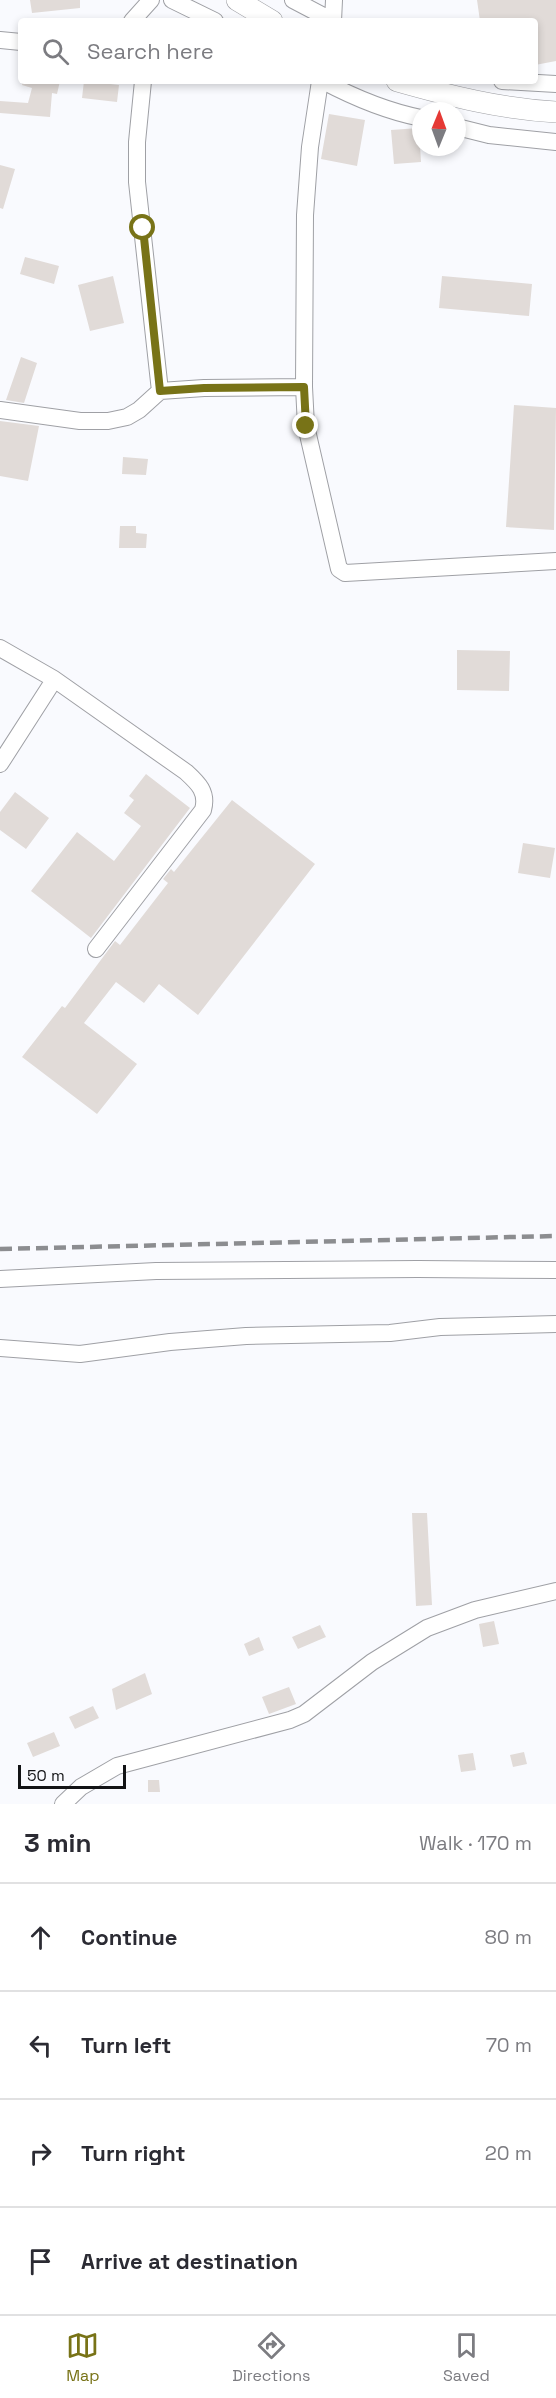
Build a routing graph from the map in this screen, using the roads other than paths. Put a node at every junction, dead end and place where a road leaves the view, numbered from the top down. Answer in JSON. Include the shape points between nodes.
{"nodes":[{"id":1,"x":151,"y":0,"type":"edge"},
{"id":2,"x":172,"y":0,"type":"edge"},
{"id":3,"x":237,"y":0,"type":"edge"},
{"id":4,"x":293,"y":0,"type":"edge"},
{"id":5,"x":334,"y":0,"type":"edge"},
{"id":6,"x":135,"y":18,"type":"edge"},
{"id":7,"x":149,"y":18,"type":"edge"},
{"id":8,"x":209,"y":18,"type":"edge"},
{"id":9,"x":267,"y":18,"type":"edge"},
{"id":10,"x":327,"y":18,"type":"edge"},
{"id":11,"x":333,"y":18,"type":"edge"},
{"id":12,"x":0,"y":40,"type":"edge"},
{"id":13,"x":18,"y":42,"type":"edge"},
{"id":14,"x":538,"y":83,"type":"edge"},
{"id":15,"x":142,"y":84,"type":"edge"},
{"id":16,"x":321,"y":84,"type":"edge"},
{"id":17,"x":328,"y":84,"type":"edge"},
{"id":18,"x":408,"y":84,"type":"edge"},
{"id":19,"x":556,"y":84,"type":"edge"},
{"id":20,"x":556,"y":112,"type":"edge"},
{"id":21,"x":412,"y":116,"type":"edge"},
{"id":22,"x":466,"y":129,"type":"edge"},
{"id":23,"x":556,"y":142,"type":"edge"},
{"id":24,"x":304,"y":387,"type":"junction"},
{"id":25,"x":160,"y":391,"type":"junction"},
{"id":26,"x":0,"y":410,"type":"edge"},
{"id":27,"x":556,"y":561,"type":"edge"},
{"id":28,"x":0,"y":648,"type":"edge"},
{"id":29,"x":54,"y":680,"type":"junction"},
{"id":30,"x":0,"y":764,"type":"edge"},
{"id":31,"x":96,"y":949,"type":"dead end"},
{"id":32,"x":556,"y":1270,"type":"edge"},
{"id":33,"x":0,"y":1279,"type":"edge"},
{"id":34,"x":556,"y":1324,"type":"edge"},
{"id":35,"x":0,"y":1348,"type":"edge"},
{"id":36,"x":556,"y":1591,"type":"edge"},
{"id":37,"x":63,"y":1804,"type":"edge"}],
"edges":[{"from":1,"to":6,"type":"street"},
{"from":1,"to":7,"type":"street"},
{"from":2,"to":8,"type":"street"},
{"from":3,"to":9,"type":"main road"},
{"from":4,"to":10,"type":"street"},
{"from":5,"to":11,"type":"street"},
{"from":12,"to":13,"type":"street"},
{"from":14,"to":19,"type":"street"},
{"from":15,"to":25,"type":"street","via":[[137,182]]},
{"from":16,"to":24,"type":"street","via":[[310,147],[305,215]]},
{"from":17,"to":21,"type":"street","via":[[359,100]]},
{"from":18,"to":20,"type":"main road","via":[[494,105]]},
{"from":22,"to":23,"type":"street"},
{"from":24,"to":25,"type":"street"},
{"from":24,"to":27,"type":"street","via":[[306,426],[342,572]]},
{"from":25,"to":26,"type":"street","via":[[128,417],[108,421]]},
{"from":28,"to":29,"type":"street"},
{"from":29,"to":30,"type":"street"},
{"from":29,"to":31,"type":"street","via":[[186,772],[198,783],[205,799],[203,810]]},
{"from":32,"to":33,"type":"street","via":[[156,1271]]},
{"from":34,"to":35,"type":"street","via":[[246,1336],[80,1354]]},
{"from":36,"to":37,"type":"street","via":[[475,1610],[427,1628],[372,1662],[304,1714],[117,1766],[81,1787]]}]}
